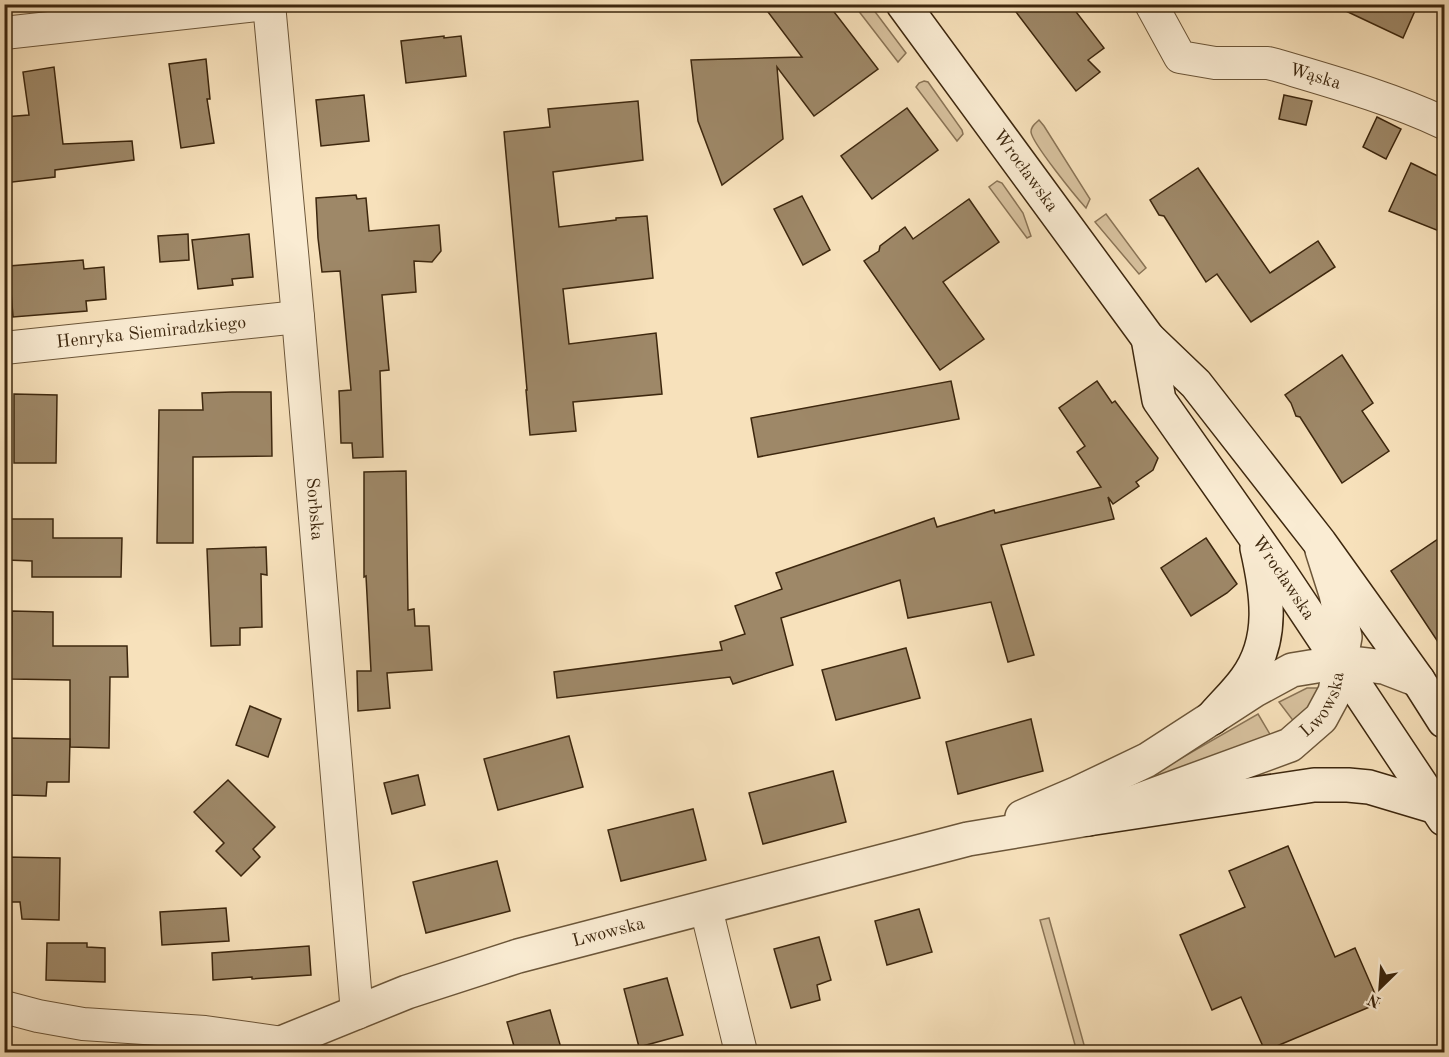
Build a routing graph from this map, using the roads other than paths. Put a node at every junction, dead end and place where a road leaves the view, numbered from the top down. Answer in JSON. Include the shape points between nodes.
{"nodes":[{"id":1,"x":268,"y":4,"type":"edge"},
{"id":2,"x":903,"y":4,"type":"edge"},
{"id":3,"x":1151,"y":4,"type":"edge"},
{"id":4,"x":4,"y":33,"type":"edge"},
{"id":5,"x":1444,"y":123,"type":"edge"},
{"id":6,"x":298,"y":317,"type":"junction"},
{"id":7,"x":1148,"y":338,"type":"junction"},
{"id":8,"x":4,"y":348,"type":"edge"},
{"id":9,"x":1255,"y":538,"type":"junction"},
{"id":10,"x":1320,"y":543,"type":"junction"},
{"id":11,"x":1341,"y":662,"type":"junction"},
{"id":12,"x":1418,"y":680,"type":"junction"},
{"id":13,"x":1212,"y":718,"type":"junction"},
{"id":14,"x":1444,"y":721,"type":"edge"},
{"id":15,"x":1440,"y":813,"type":"edge"},
{"id":16,"x":1088,"y":819,"type":"junction"},
{"id":17,"x":968,"y":839,"type":"junction"},
{"id":18,"x":706,"y":908,"type":"junction"},
{"id":19,"x":4,"y":1007,"type":"edge"},
{"id":20,"x":357,"y":1013,"type":"junction"},
{"id":21,"x":275,"y":1049,"type":"edge"},
{"id":22,"x":741,"y":1053,"type":"edge"}],
"edges":[{"from":1,"to":4,"type":"street"},
{"from":1,"to":6,"type":"street","name":"Sorbska"},
{"from":2,"to":7,"type":"main road","name":"Wrocławska"},
{"from":3,"to":5,"type":"street","name":"Wąska","via":[[1180,57],[1215,63],[1268,63],[1334,82]]},
{"from":6,"to":8,"type":"street","name":"Henryka Siemiradzkiego"},
{"from":6,"to":20,"type":"street","name":"Sorbska"},
{"from":7,"to":9,"type":"main road","name":"Wrocławska","via":[[1158,400]]},
{"from":7,"to":10,"type":"main road","name":"Wrocławska","via":[[1196,384]]},
{"from":9,"to":11,"type":"main road","name":"Wrocławska"},
{"from":9,"to":13,"type":"main road","via":[[1264,581],[1267,625],[1247,678]]},
{"from":10,"to":11,"type":"main road","name":"Wrocławska","via":[[1345,637]]},
{"from":10,"to":12,"type":"main road","name":"Wrocławska"},
{"from":11,"to":12,"type":"main road","via":[[1384,667]]},
{"from":11,"to":13,"type":"main road","name":"Lwowska","via":[[1292,670]]},
{"from":11,"to":15,"type":"main road","name":"Wrocławska"},
{"from":11,"to":16,"type":"main road","name":"Lwowska","via":[[1335,692],[1321,718],[1290,745]]},
{"from":12,"to":14,"type":"main road","name":"Wrocławska"},
{"from":13,"to":17,"type":"main road","name":"Lwowska","via":[[1147,760]]},
{"from":15,"to":16,"type":"main road","via":[[1369,787],[1347,784],[1314,785]]},
{"from":16,"to":17,"type":"main road","name":"Lwowska"},
{"from":17,"to":18,"type":"main road","name":"Lwowska"},
{"from":18,"to":20,"type":"main road","name":"Lwowska","via":[[518,956],[407,992]]},
{"from":18,"to":22,"type":"street"},
{"from":19,"to":21,"type":"street","via":[[83,1024],[206,1032]]},
{"from":20,"to":21,"type":"main road","name":"Lwowska"}]}
